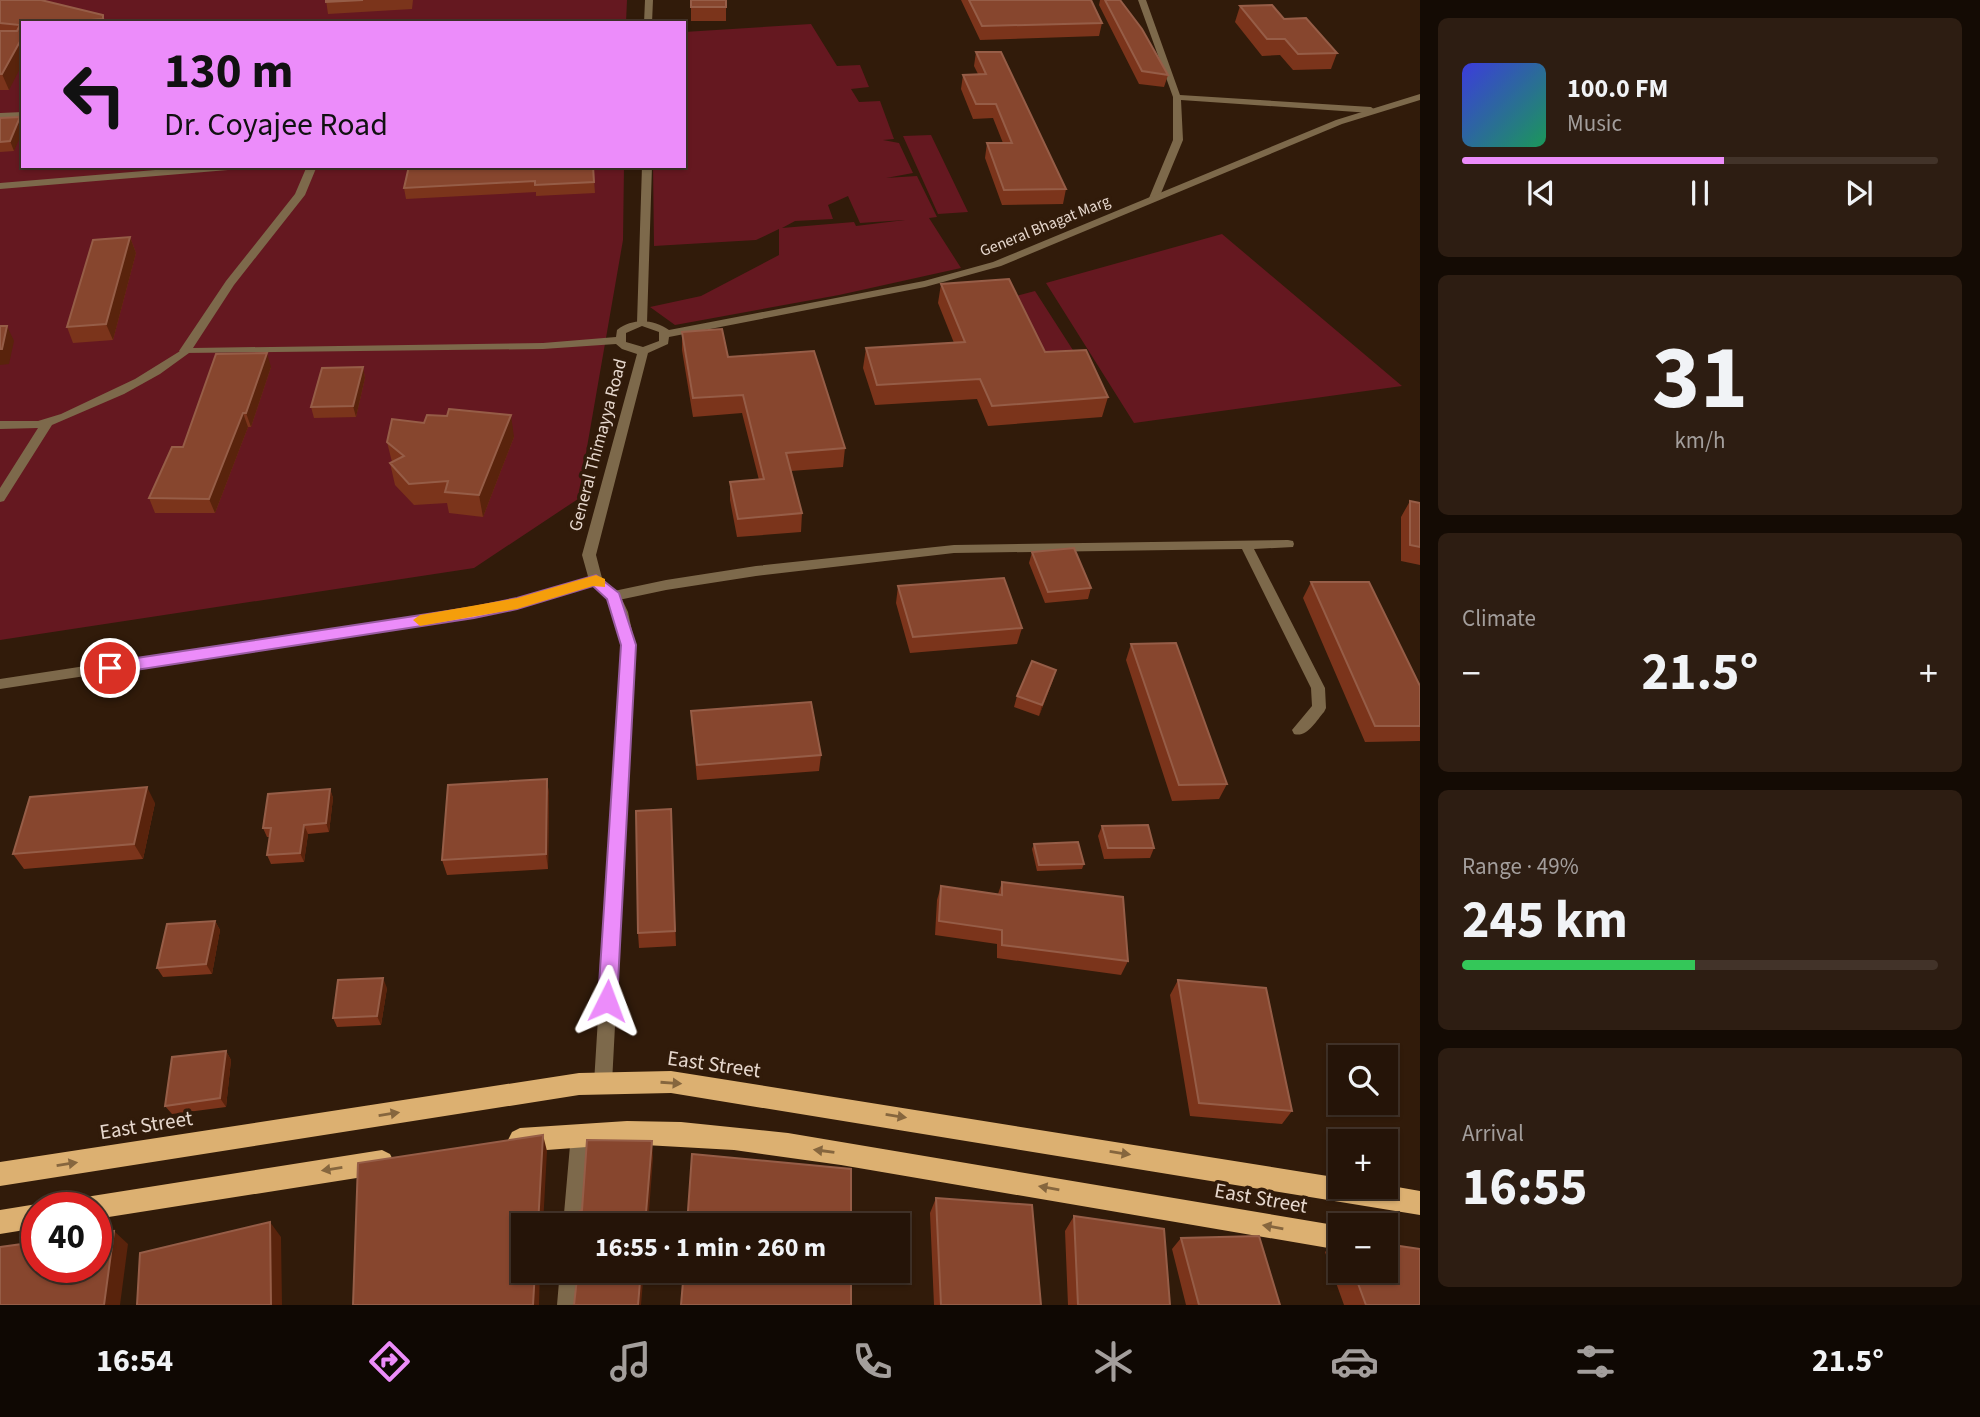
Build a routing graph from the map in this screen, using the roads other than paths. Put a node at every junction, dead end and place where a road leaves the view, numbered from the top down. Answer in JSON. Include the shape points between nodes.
{"nodes":[{"id":1,"x":649,"y":0,"type":"edge"},
{"id":2,"x":1142,"y":0,"type":"edge"},
{"id":3,"x":77,"y":15,"type":"edge"},
{"id":4,"x":105,"y":21,"type":"edge"},
{"id":5,"x":648,"y":21,"type":"edge"},
{"id":6,"x":1177,"y":97,"type":"junction"},
{"id":7,"x":1420,"y":97,"type":"edge"},
{"id":8,"x":1371,"y":110,"type":"junction"},
{"id":9,"x":21,"y":115,"type":"edge"},
{"id":10,"x":0,"y":116,"type":"edge"},
{"id":11,"x":216,"y":168,"type":"edge"},
{"id":12,"x":311,"y":168,"type":"edge"},
{"id":13,"x":647,"y":168,"type":"edge"},
{"id":14,"x":0,"y":186,"type":"edge"},
{"id":15,"x":1154,"y":198,"type":"junction"},
{"id":16,"x":642,"y":323,"type":"junction"},
{"id":17,"x":666,"y":334,"type":"junction"},
{"id":18,"x":619,"y":340,"type":"junction"},
{"id":19,"x":185,"y":351,"type":"junction"},
{"id":20,"x":643,"y":351,"type":"junction"},
{"id":21,"x":47,"y":423,"type":"junction"},
{"id":22,"x":0,"y":425,"type":"edge"},
{"id":23,"x":0,"y":498,"type":"edge"},
{"id":24,"x":1288,"y":544,"type":"dead end"},
{"id":25,"x":1246,"y":545,"type":"junction"},
{"id":26,"x":596,"y":580,"type":"junction"},
{"id":27,"x":614,"y":596,"type":"junction"},
{"id":28,"x":0,"y":684,"type":"edge"},
{"id":29,"x":1299,"y":730,"type":"dead end"},
{"id":30,"x":603,"y":1083,"type":"junction"},
{"id":31,"x":580,"y":1134,"type":"junction"},
{"id":32,"x":502,"y":1143,"type":"edge"},
{"id":33,"x":410,"y":1157,"type":"edge"},
{"id":34,"x":0,"y":1174,"type":"edge"},
{"id":35,"x":1420,"y":1203,"type":"edge"},
{"id":36,"x":112,"y":1205,"type":"edge"},
{"id":37,"x":574,"y":1213,"type":"edge"},
{"id":38,"x":21,"y":1219,"type":"edge"},
{"id":39,"x":0,"y":1222,"type":"edge"},
{"id":40,"x":1328,"y":1236,"type":"edge"},
{"id":41,"x":569,"y":1283,"type":"edge"},
{"id":42,"x":567,"y":1305,"type":"edge"}],
"edges":[{"from":1,"to":5,"type":"street"},
{"from":2,"to":6,"type":"street"},
{"from":3,"to":4,"type":"street"},
{"from":6,"to":8,"type":"street"},
{"from":6,"to":15,"type":"street","via":[[1178,140]]},
{"from":7,"to":8,"type":"street","name":"General Bhagat Marg"},
{"from":8,"to":15,"type":"street","name":"General Bhagat Marg"},
{"from":9,"to":10,"type":"street"},
{"from":11,"to":14,"type":"street"},
{"from":12,"to":19,"type":"street","via":[[300,195],[230,283]]},
{"from":13,"to":16,"type":"street"},
{"from":15,"to":17,"type":"street","name":"General Bhagat Marg","via":[[965,274]]},
{"from":16,"to":17,"type":"street","via":[[660,327]]},
{"from":16,"to":18,"type":"street","via":[[625,328]]},
{"from":17,"to":20,"type":"street","via":[[661,345]]},
{"from":18,"to":19,"type":"street","via":[[543,346]]},
{"from":18,"to":20,"type":"street","via":[[625,347]]},
{"from":19,"to":21,"type":"street","via":[[130,385]]},
{"from":20,"to":26,"type":"street","name":"General Thimayya Road","via":[[592,538],[589,555]]},
{"from":21,"to":22,"type":"street"},
{"from":21,"to":23,"type":"street"},
{"from":24,"to":25,"type":"street"},
{"from":25,"to":27,"type":"street","via":[[954,549],[755,572]]},
{"from":25,"to":29,"type":"street","via":[[1318,688],[1319,708]]},
{"from":26,"to":27,"type":"street"},
{"from":26,"to":28,"type":"street","via":[[474,612]]},
{"from":27,"to":30,"type":"street","via":[[628,645]]},
{"from":34,"to":30,"type":"main road","name":"East Street","one_way":true},
{"from":30,"to":35,"type":"main road","name":"East Street","one_way":true,"via":[[671,1082]]},
{"from":31,"to":32,"type":"main road","name":"East Street"},
{"from":31,"to":37,"type":"street"},
{"from":40,"to":31,"type":"main road","name":"East Street","one_way":true,"via":[[778,1145],[639,1130]]},
{"from":33,"to":36,"type":"main road","one_way":true},
{"from":38,"to":39,"type":"main road"},
{"from":41,"to":42,"type":"street"}]}
